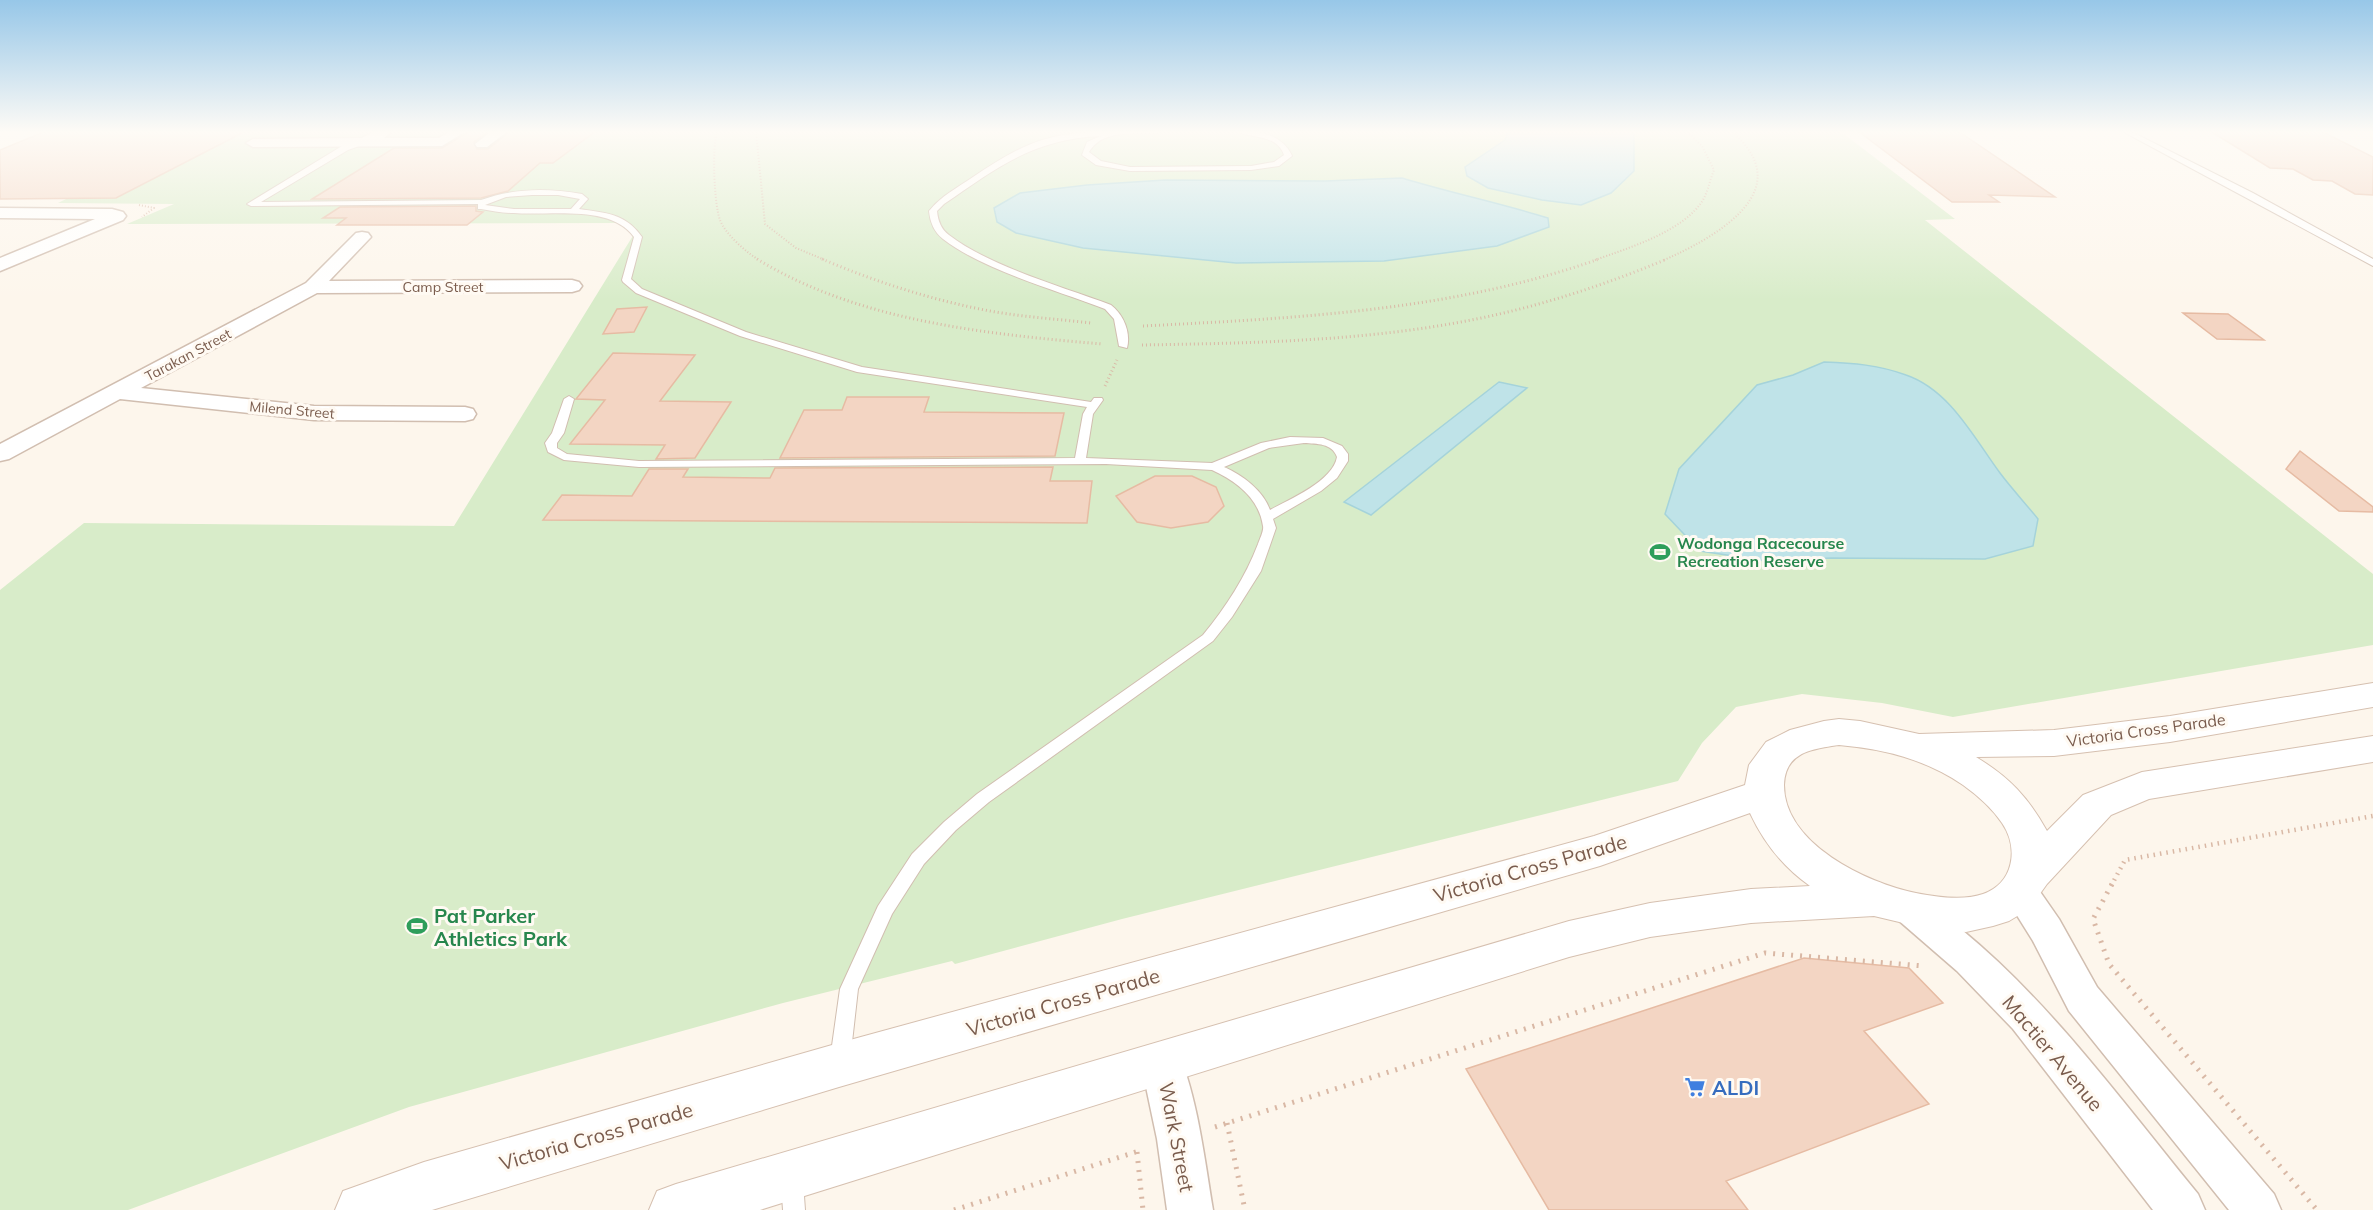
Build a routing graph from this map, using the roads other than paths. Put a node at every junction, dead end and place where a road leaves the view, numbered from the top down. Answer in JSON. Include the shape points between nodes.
{"nodes":[{"id":1,"x":278,"y":187,"type":"edge"},
{"id":2,"x":964,"y":187,"type":"edge"},
{"id":3,"x":2235,"y":187,"type":"edge"},
{"id":4,"x":482,"y":202,"type":"junction"},
{"id":5,"x":573,"y":211,"type":"junction"},
{"id":6,"x":0,"y":213,"type":"edge"},
{"id":7,"x":362,"y":237,"type":"dead end"},
{"id":8,"x":2373,"y":263,"type":"edge"},
{"id":9,"x":0,"y":265,"type":"edge"},
{"id":10,"x":572,"y":286,"type":"dead end"},
{"id":11,"x":313,"y":287,"type":"junction"},
{"id":12,"x":1124,"y":346,"type":"road end"},
{"id":13,"x":120,"y":392,"type":"junction"},
{"id":14,"x":568,"y":399,"type":"dead end"},
{"id":15,"x":465,"y":414,"type":"dead end"},
{"id":16,"x":0,"y":454,"type":"edge"},
{"id":17,"x":1080,"y":461,"type":"junction"},
{"id":18,"x":1214,"y":467,"type":"junction"},
{"id":19,"x":1268,"y":517,"type":"junction"},
{"id":20,"x":2373,"y":695,"type":"edge"},
{"id":21,"x":1917,"y":745,"type":"junction"},
{"id":22,"x":2373,"y":749,"type":"edge"},
{"id":23,"x":1763,"y":794,"type":"junction"},
{"id":24,"x":2027,"y":882,"type":"junction"},
{"id":25,"x":1892,"y":904,"type":"junction"},
{"id":26,"x":1162,"y":1063,"type":"junction"},
{"id":27,"x":839,"y":1065,"type":"junction"},
{"id":28,"x":793,"y":1193,"type":"edge"},
{"id":29,"x":362,"y":1210,"type":"edge"},
{"id":30,"x":676,"y":1210,"type":"edge"},
{"id":31,"x":1190,"y":1210,"type":"edge"},
{"id":32,"x":2182,"y":1210,"type":"edge"},
{"id":33,"x":2258,"y":1210,"type":"edge"}],
"edges":[{"from":1,"to":4,"type":"lane","via":[[250,204]]},
{"from":2,"to":12,"type":"lane","via":[[933,211],[934,222],[945,236],[985,260],[1108,307],[1117,313]]},
{"from":3,"to":8,"type":"lane"},
{"from":4,"to":5,"type":"lane","via":[[481,207],[496,210]]},
{"from":4,"to":5,"type":"lane","via":[[533,193],[582,196],[584,200]]},
{"from":5,"to":17,"type":"lane","via":[[613,217],[631,227],[638,237],[626,280],[639,291],[743,334],[861,370],[1095,402],[1088,414]]},
{"from":6,"to":9,"type":"street","via":[[117,216]]},
{"from":7,"to":11,"type":"street","name":"Tarakan Street"},
{"from":10,"to":11,"type":"street","name":"Camp Street"},
{"from":11,"to":13,"type":"street","name":"Tarakan Street"},
{"from":13,"to":15,"type":"street","name":"Milend Street","via":[[314,413]]},
{"from":13,"to":16,"type":"street","name":"Tarakan Street"},
{"from":14,"to":17,"type":"lane","via":[[562,423],[551,443],[552,450],[583,460],[639,464]]},
{"from":17,"to":18,"type":"lane"},
{"from":18,"to":19,"type":"lane","via":[[1243,482]]},
{"from":18,"to":19,"type":"lane","via":[[1285,439],[1325,442],[1338,448],[1342,464],[1330,478]]},
{"from":19,"to":27,"type":"lane","via":[[1270,528],[1254,571],[1208,638],[983,798],[918,859],[884,911],[849,989]]},
{"from":20,"to":21,"type":"main road","name":"Victoria Cross Parade","via":[[2169,729],[2054,743]]},
{"from":21,"to":23,"type":"main road","via":[[1877,735],[1839,732],[1806,737],[1781,749],[1767,766]]},
{"from":21,"to":24,"type":"main road","via":[[1958,764],[1994,789],[2020,818],[2033,848]]},
{"from":22,"to":24,"type":"main road","via":[[2142,786],[2097,805]]},
{"from":23,"to":25,"type":"main road","via":[[1770,816],[1786,840],[1809,863],[1840,883]]},
{"from":23,"to":27,"type":"main road","name":"Victoria Cross Parade","via":[[1600,850]]},
{"from":24,"to":25,"type":"main road","via":[[2002,906],[1976,913],[1944,915]]},
{"from":24,"to":33,"type":"street","via":[[2046,930],[2082,999]]},
{"from":25,"to":26,"type":"main road","via":[[1751,906],[1650,920],[1486,963]]},
{"from":25,"to":32,"type":"street","name":"Mactier Avenue","via":[[1971,960],[2026,1017]]},
{"from":26,"to":28,"type":"main road"},
{"from":26,"to":31,"type":"street","name":"Wark Street"},
{"from":27,"to":29,"type":"main road","name":"Victoria Cross Parade","via":[[424,1187]]},
{"from":28,"to":30,"type":"main road"}]}
